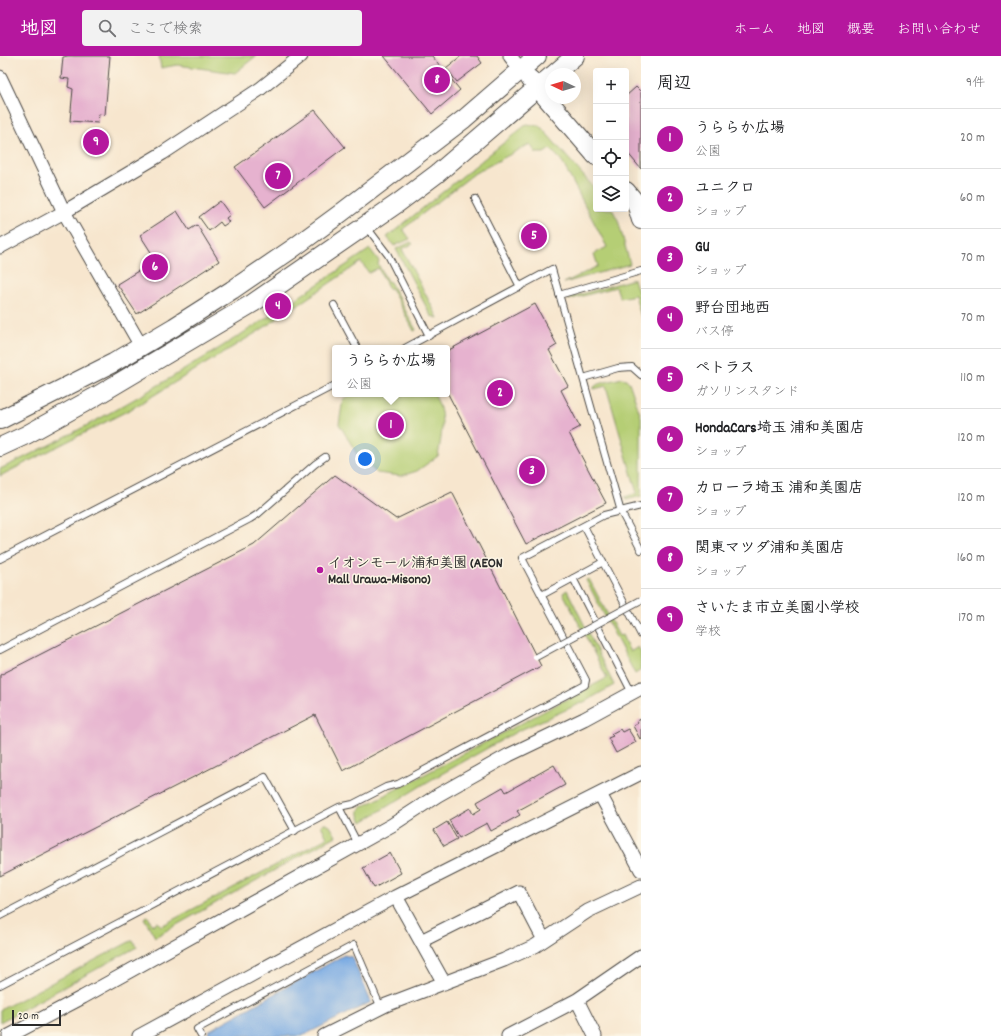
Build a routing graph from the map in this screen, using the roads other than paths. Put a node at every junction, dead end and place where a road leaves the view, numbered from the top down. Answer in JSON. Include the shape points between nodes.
{"nodes":[{"id":1,"x":301,"y":56,"type":"edge"},
{"id":2,"x":510,"y":56,"type":"edge"},
{"id":3,"x":537,"y":56,"type":"edge"},
{"id":4,"x":575,"y":56,"type":"edge"},
{"id":5,"x":561,"y":68,"type":"edge"},
{"id":6,"x":521,"y":70,"type":"junction"},
{"id":7,"x":0,"y":77,"type":"edge"},
{"id":8,"x":545,"y":81,"type":"edge"},
{"id":9,"x":537,"y":88,"type":"junction"},
{"id":10,"x":593,"y":153,"type":"edge"},
{"id":11,"x":634,"y":197,"type":"edge"},
{"id":12,"x":475,"y":199,"type":"dead end"},
{"id":13,"x":64,"y":212,"type":"junction"},
{"id":14,"x":641,"y":220,"type":"edge"},
{"id":15,"x":366,"y":226,"type":"junction"},
{"id":16,"x":0,"y":247,"type":"edge"},
{"id":17,"x":641,"y":271,"type":"edge"},
{"id":18,"x":520,"y":286,"type":"junction"},
{"id":19,"x":559,"y":295,"type":"junction"},
{"id":20,"x":334,"y":304,"type":"dead end"},
{"id":21,"x":429,"y":336,"type":"junction"},
{"id":22,"x":355,"y":345,"type":"edge"},
{"id":23,"x":411,"y":345,"type":"edge"},
{"id":24,"x":141,"y":346,"type":"junction"},
{"id":25,"x":641,"y":374,"type":"edge"},
{"id":26,"x":583,"y":378,"type":"junction"},
{"id":27,"x":332,"y":386,"type":"edge"},
{"id":28,"x":0,"y":420,"type":"edge"},
{"id":29,"x":0,"y":447,"type":"edge"},
{"id":30,"x":325,"y":457,"type":"dead end"},
{"id":31,"x":641,"y":506,"type":"edge"},
{"id":32,"x":621,"y":512,"type":"junction"},
{"id":33,"x":584,"y":526,"type":"junction"},
{"id":34,"x":641,"y":550,"type":"edge"},
{"id":35,"x":0,"y":559,"type":"edge"},
{"id":36,"x":603,"y":562,"type":"junction"},
{"id":37,"x":573,"y":578,"type":"junction"},
{"id":38,"x":542,"y":595,"type":"junction"},
{"id":39,"x":641,"y":600,"type":"edge"},
{"id":40,"x":641,"y":636,"type":"edge"},
{"id":41,"x":0,"y":650,"type":"edge"},
{"id":42,"x":536,"y":657,"type":"dead end"},
{"id":43,"x":637,"y":691,"type":"edge"},
{"id":44,"x":641,"y":773,"type":"edge"},
{"id":45,"x":600,"y":794,"type":"junction"},
{"id":46,"x":340,"y":808,"type":"junction"},
{"id":47,"x":295,"y":831,"type":"junction"},
{"id":48,"x":358,"y":844,"type":"junction"},
{"id":49,"x":641,"y":870,"type":"edge"},
{"id":50,"x":641,"y":886,"type":"edge"},
{"id":51,"x":395,"y":897,"type":"junction"},
{"id":52,"x":0,"y":916,"type":"edge"},
{"id":53,"x":544,"y":940,"type":"junction"},
{"id":54,"x":421,"y":941,"type":"junction"},
{"id":55,"x":641,"y":956,"type":"edge"},
{"id":56,"x":444,"y":983,"type":"junction"},
{"id":57,"x":0,"y":986,"type":"edge"},
{"id":58,"x":577,"y":1000,"type":"junction"},
{"id":59,"x":381,"y":1008,"type":"junction"},
{"id":60,"x":9,"y":1036,"type":"edge"},
{"id":61,"x":139,"y":1036,"type":"edge"},
{"id":62,"x":200,"y":1036,"type":"edge"},
{"id":63,"x":324,"y":1036,"type":"edge"},
{"id":64,"x":508,"y":1036,"type":"edge"},
{"id":65,"x":595,"y":1036,"type":"edge"}],
"edges":[{"from":1,"to":13,"type":"street","via":[[260,89],[163,153]]},
{"from":2,"to":6,"type":"street"},
{"from":3,"to":6,"type":"street"},
{"from":4,"to":5,"type":"street"},
{"from":6,"to":9,"type":"street"},
{"from":6,"to":24,"type":"street","via":[[464,119],[292,249],[232,290]]},
{"from":7,"to":13,"type":"street"},
{"from":8,"to":9,"type":"street"},
{"from":9,"to":10,"type":"street"},
{"from":9,"to":15,"type":"street","via":[[438,173]]},
{"from":11,"to":14,"type":"street"},
{"from":12,"to":18,"type":"lane"},
{"from":13,"to":16,"type":"street"},
{"from":13,"to":24,"type":"street"},
{"from":15,"to":21,"type":"lane","via":[[388,255]]},
{"from":15,"to":29,"type":"street","via":[[253,303],[171,353],[26,435]]},
{"from":17,"to":19,"type":"lane"},
{"from":18,"to":19,"type":"lane","via":[[552,269]]},
{"from":18,"to":21,"type":"lane"},
{"from":19,"to":26,"type":"lane"},
{"from":20,"to":22,"type":"lane"},
{"from":21,"to":23,"type":"lane"},
{"from":24,"to":28,"type":"street","via":[[113,363]]},
{"from":25,"to":26,"type":"lane","via":[[632,367],[618,368]]},
{"from":26,"to":32,"type":"lane"},
{"from":27,"to":35,"type":"lane"},
{"from":30,"to":41,"type":"lane","via":[[250,519]]},
{"from":31,"to":32,"type":"lane"},
{"from":32,"to":33,"type":"lane","via":[[604,516]]},
{"from":32,"to":34,"type":"lane"},
{"from":33,"to":36,"type":"lane"},
{"from":33,"to":38,"type":"lane","via":[[522,558]]},
{"from":36,"to":37,"type":"lane"},
{"from":36,"to":40,"type":"lane"},
{"from":37,"to":38,"type":"lane"},
{"from":37,"to":43,"type":"lane"},
{"from":38,"to":46,"type":"lane","via":[[586,680],[585,685],[398,784],[386,786],[353,804]]},
{"from":39,"to":42,"type":"lane","bridge":true},
{"from":43,"to":48,"type":"street","via":[[584,720],[509,755]]},
{"from":44,"to":45,"type":"street"},
{"from":45,"to":49,"type":"street"},
{"from":45,"to":51,"type":"street"},
{"from":46,"to":47,"type":"lane"},
{"from":46,"to":48,"type":"lane"},
{"from":47,"to":52,"type":"lane","via":[[265,777]]},
{"from":47,"to":57,"type":"lane"},
{"from":48,"to":60,"type":"street"},
{"from":50,"to":53,"type":"street","via":[[588,911]]},
{"from":51,"to":54,"type":"street"},
{"from":51,"to":61,"type":"street"},
{"from":53,"to":54,"type":"street","via":[[519,892]]},
{"from":53,"to":56,"type":"street","via":[[504,960]]},
{"from":54,"to":56,"type":"street"},
{"from":55,"to":58,"type":"street"},
{"from":56,"to":59,"type":"street"},
{"from":58,"to":64,"type":"street"},
{"from":58,"to":65,"type":"street"},
{"from":59,"to":62,"type":"lane","via":[[354,945],[197,1029]]},
{"from":59,"to":63,"type":"street"}]}
